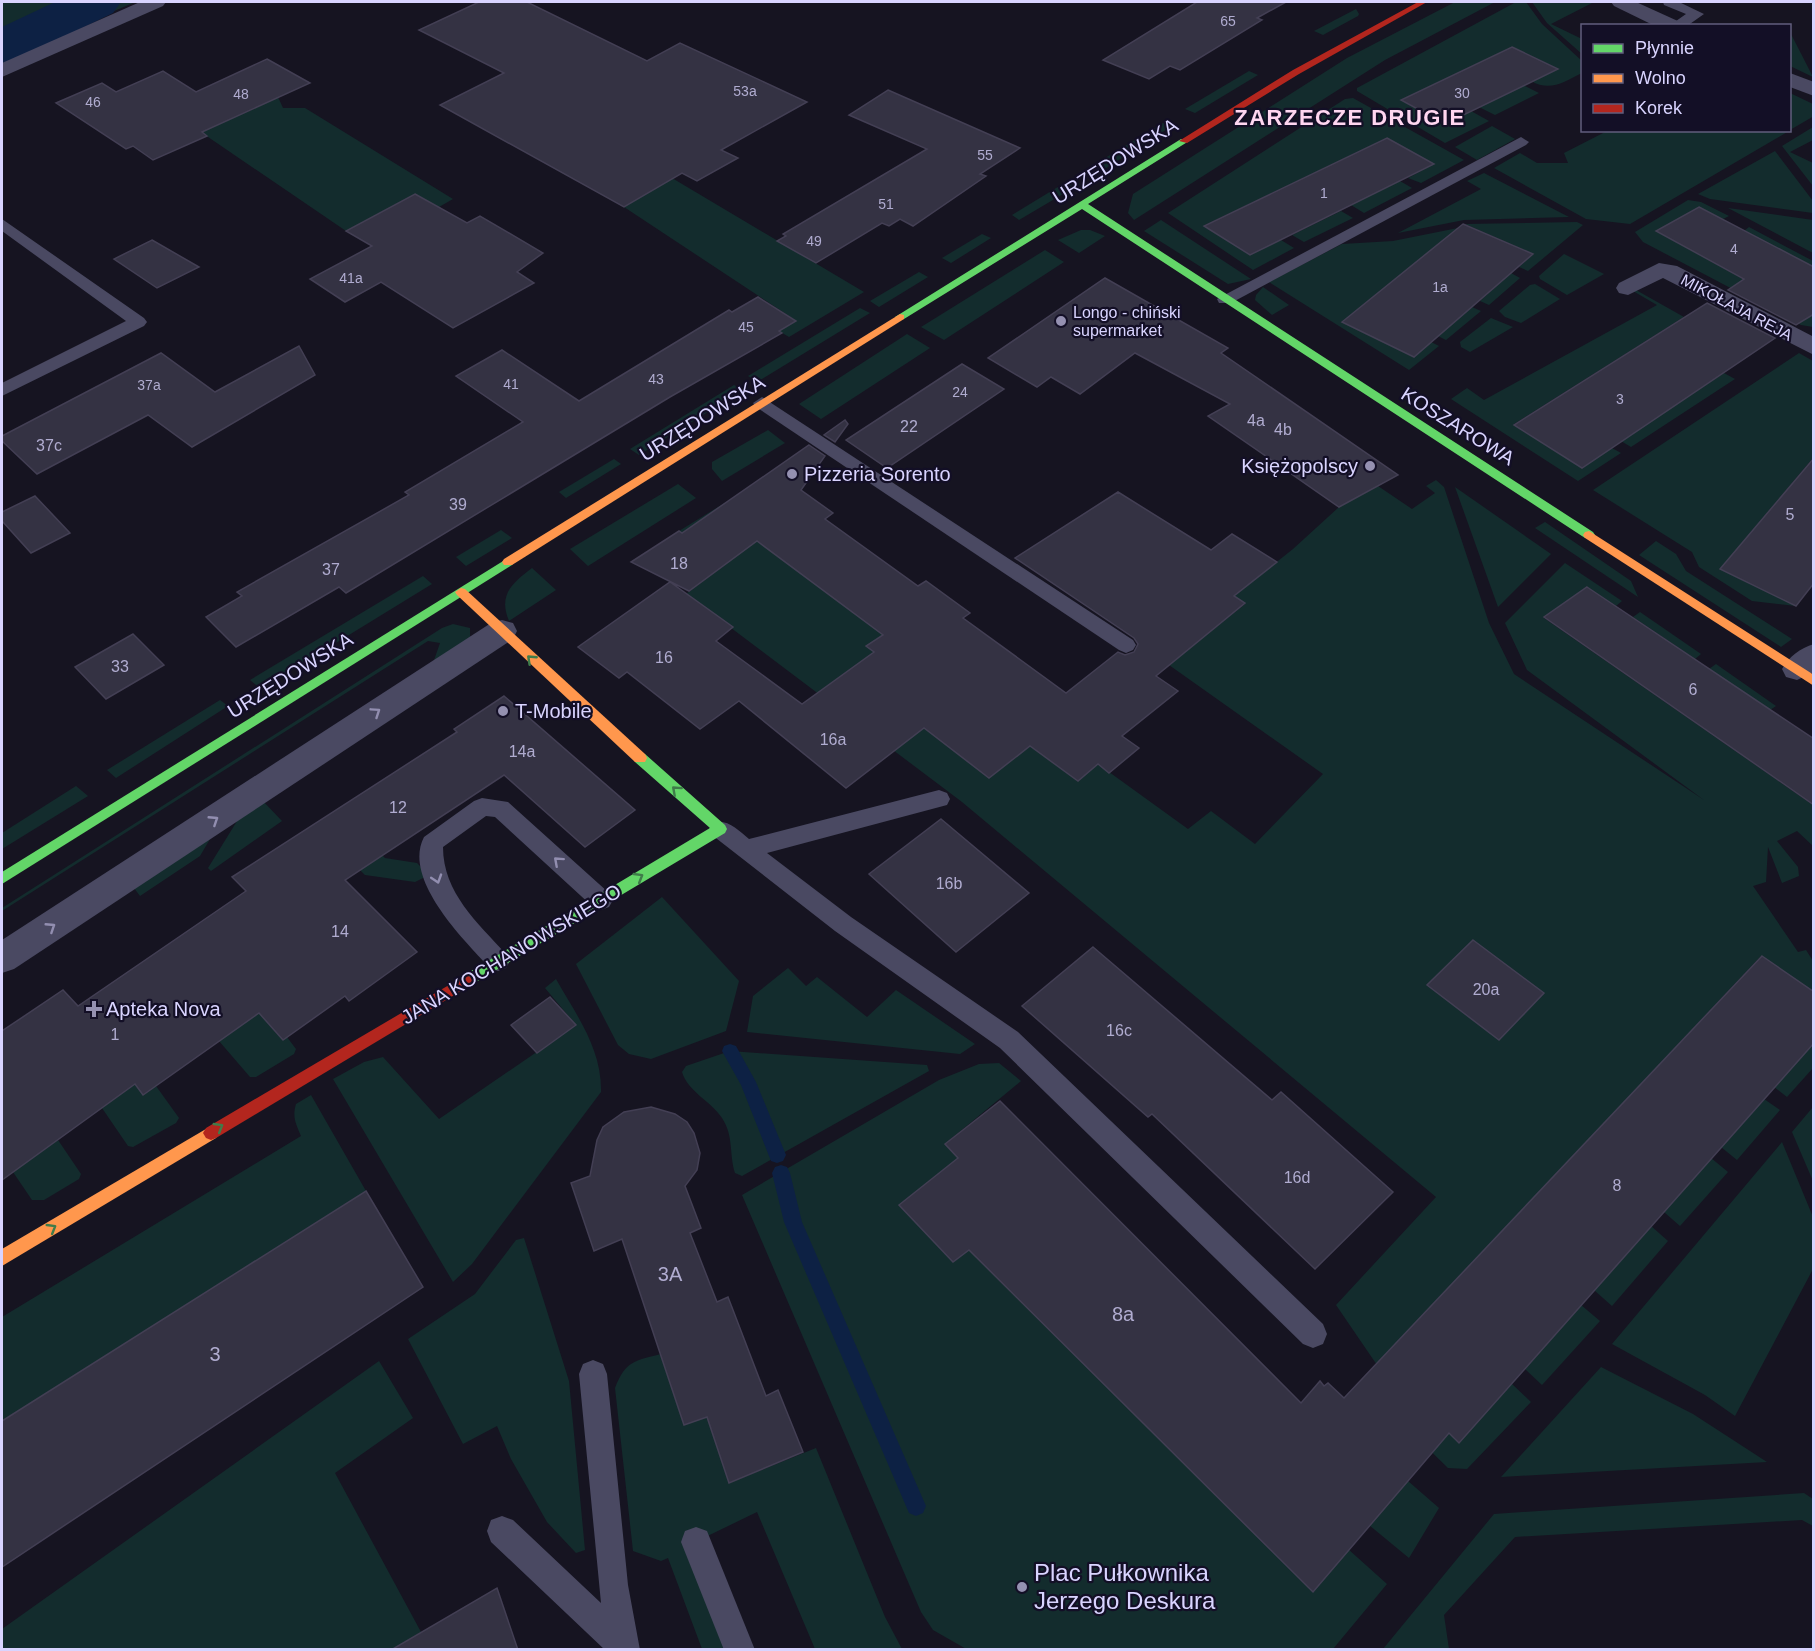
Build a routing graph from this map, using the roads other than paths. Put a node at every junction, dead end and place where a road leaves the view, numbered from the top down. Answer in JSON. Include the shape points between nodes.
{"nodes":[{"id":1,"x":156,"y":2,"type":"edge"},
{"id":2,"x":1621,"y":2,"type":"edge"},
{"id":3,"x":1669,"y":2,"type":"edge"},
{"id":4,"x":1413,"y":3,"type":"edge"},
{"id":5,"x":1670,"y":24,"type":"edge"},
{"id":6,"x":1679,"y":24,"type":"edge"},
{"id":7,"x":2,"y":71,"type":"edge"},
{"id":8,"x":1791,"y":79,"type":"edge"},
{"id":9,"x":1814,"y":90,"type":"edge"},
{"id":10,"x":1521,"y":142,"type":"dead end"},
{"id":11,"x":1081,"y":204,"type":"junction"},
{"id":12,"x":2,"y":224,"type":"edge"},
{"id":13,"x":1628,"y":288,"type":"dead end"},
{"id":14,"x":1225,"y":299,"type":"junction"},
{"id":15,"x":1814,"y":347,"type":"edge"},
{"id":16,"x":2,"y":390,"type":"edge"},
{"id":17,"x":762,"y":404,"type":"junction"},
{"id":18,"x":461,"y":592,"type":"junction"},
{"id":19,"x":502,"y":631,"type":"junction"},
{"id":20,"x":1126,"y":645,"type":"dead end"},
{"id":21,"x":1808,"y":668,"type":"edge"},
{"id":22,"x":939,"y":800,"type":"dead end"},
{"id":23,"x":720,"y":830,"type":"junction"},
{"id":24,"x":746,"y":849,"type":"junction"},
{"id":25,"x":3,"y":877,"type":"edge"},
{"id":26,"x":601,"y":900,"type":"junction"},
{"id":27,"x":2,"y":958,"type":"edge"},
{"id":28,"x":498,"y":961,"type":"junction"},
{"id":29,"x":2,"y":1258,"type":"edge"},
{"id":30,"x":1313,"y":1334,"type":"dead end"},
{"id":31,"x":593,"y":1374,"type":"dead end"},
{"id":32,"x":502,"y":1531,"type":"dead end"},
{"id":33,"x":696,"y":1542,"type":"dead end"},
{"id":34,"x":622,"y":1646,"type":"edge"},
{"id":35,"x":740,"y":1650,"type":"edge"}],
"edges":[{"from":1,"to":7,"type":"street"},
{"from":2,"to":5,"type":"street"},
{"from":3,"to":6,"type":"lane","via":[[1697,14]]},
{"from":4,"to":11,"type":"street","name":"URZĘDOWSKA"},
{"from":8,"to":9,"type":"street"},
{"from":10,"to":14,"type":"lane"},
{"from":11,"to":14,"type":"street","name":"KOSZAROWA"},
{"from":11,"to":17,"type":"street","name":"URZĘDOWSKA"},
{"from":12,"to":16,"type":"lane","via":[[138,322]]},
{"from":13,"to":15,"type":"street","name":"MIKOŁAJA REJA","via":[[1659,270],[1668,271]]},
{"from":14,"to":21,"type":"street","name":"KOSZAROWA"},
{"from":17,"to":18,"type":"street","name":"URZĘDOWSKA"},
{"from":17,"to":20,"type":"lane"},
{"from":18,"to":19,"type":"street"},
{"from":18,"to":25,"type":"street","name":"URZĘDOWSKA"},
{"from":23,"to":19,"type":"street","one_way":true},
{"from":27,"to":19,"type":"street","one_way":true},
{"from":22,"to":24,"type":"lane"},
{"from":23,"to":24,"type":"lane"},
{"from":26,"to":23,"type":"street","name":"JANA KOCHANOWSKIEGO","one_way":true},
{"from":24,"to":30,"type":"lane","via":[[843,924],[1009,1040]]},
{"from":26,"to":28,"type":"street","name":"JANA KOCHANOWSKIEGO"},
{"from":26,"to":28,"type":"lane","one_way":true,"via":[[500,808],[482,807],[432,843],[430,857],[444,899]]},
{"from":29,"to":28,"type":"street","name":"JANA KOCHANOWSKIEGO","one_way":true},
{"from":31,"to":34,"type":"lane"},
{"from":32,"to":34,"type":"lane"},
{"from":33,"to":35,"type":"lane"}]}
